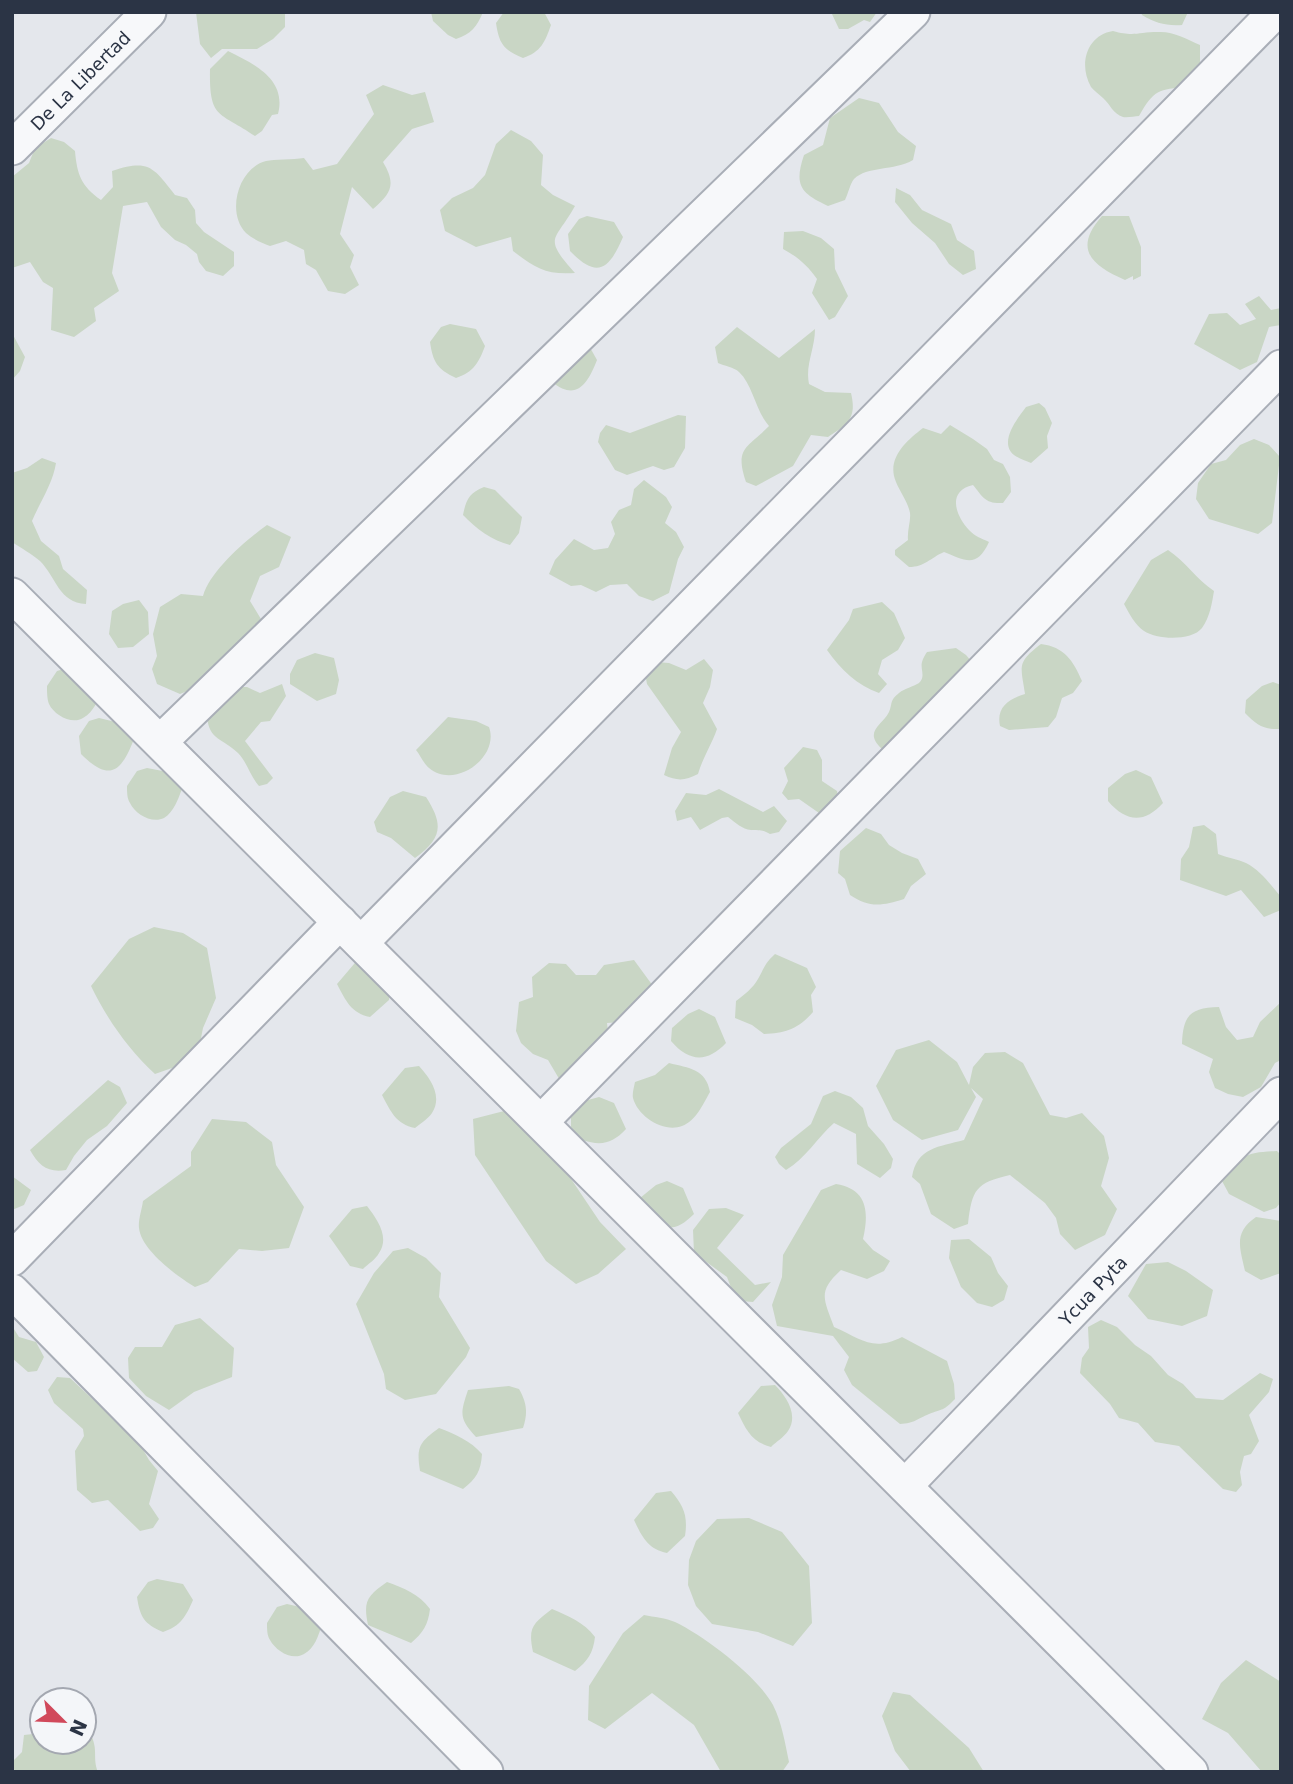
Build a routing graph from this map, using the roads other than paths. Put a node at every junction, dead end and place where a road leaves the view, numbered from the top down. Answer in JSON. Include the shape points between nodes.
{"nodes":[{"id":1,"x":149,"y":12,"type":"edge"},
{"id":2,"x":913,"y":12,"type":"edge"},
{"id":3,"x":1275,"y":12,"type":"edge"},
{"id":4,"x":12,"y":148,"type":"edge"},
{"id":5,"x":1281,"y":367,"type":"edge"},
{"id":6,"x":12,"y":595,"type":"edge"},
{"id":7,"x":160,"y":743,"type":"junction"},
{"id":8,"x":351,"y":932,"type":"junction"},
{"id":9,"x":1281,"y":1094,"type":"edge"},
{"id":10,"x":541,"y":1122,"type":"junction"},
{"id":11,"x":12,"y":1259,"type":"edge"},
{"id":12,"x":12,"y":1291,"type":"edge"},
{"id":13,"x":905,"y":1486,"type":"junction"},
{"id":14,"x":486,"y":1772,"type":"edge"},
{"id":15,"x":1191,"y":1772,"type":"edge"}],
"edges":[{"from":1,"to":4,"type":"street","name":"De La Libertad"},
{"from":2,"to":7,"type":"street"},
{"from":3,"to":8,"type":"street"},
{"from":5,"to":10,"type":"street"},
{"from":6,"to":7,"type":"street"},
{"from":7,"to":8,"type":"street"},
{"from":8,"to":10,"type":"street"},
{"from":8,"to":11,"type":"street"},
{"from":9,"to":13,"type":"street","name":"Ycua Pyta"},
{"from":10,"to":13,"type":"street"},
{"from":12,"to":14,"type":"street"},
{"from":13,"to":15,"type":"street"}]}
